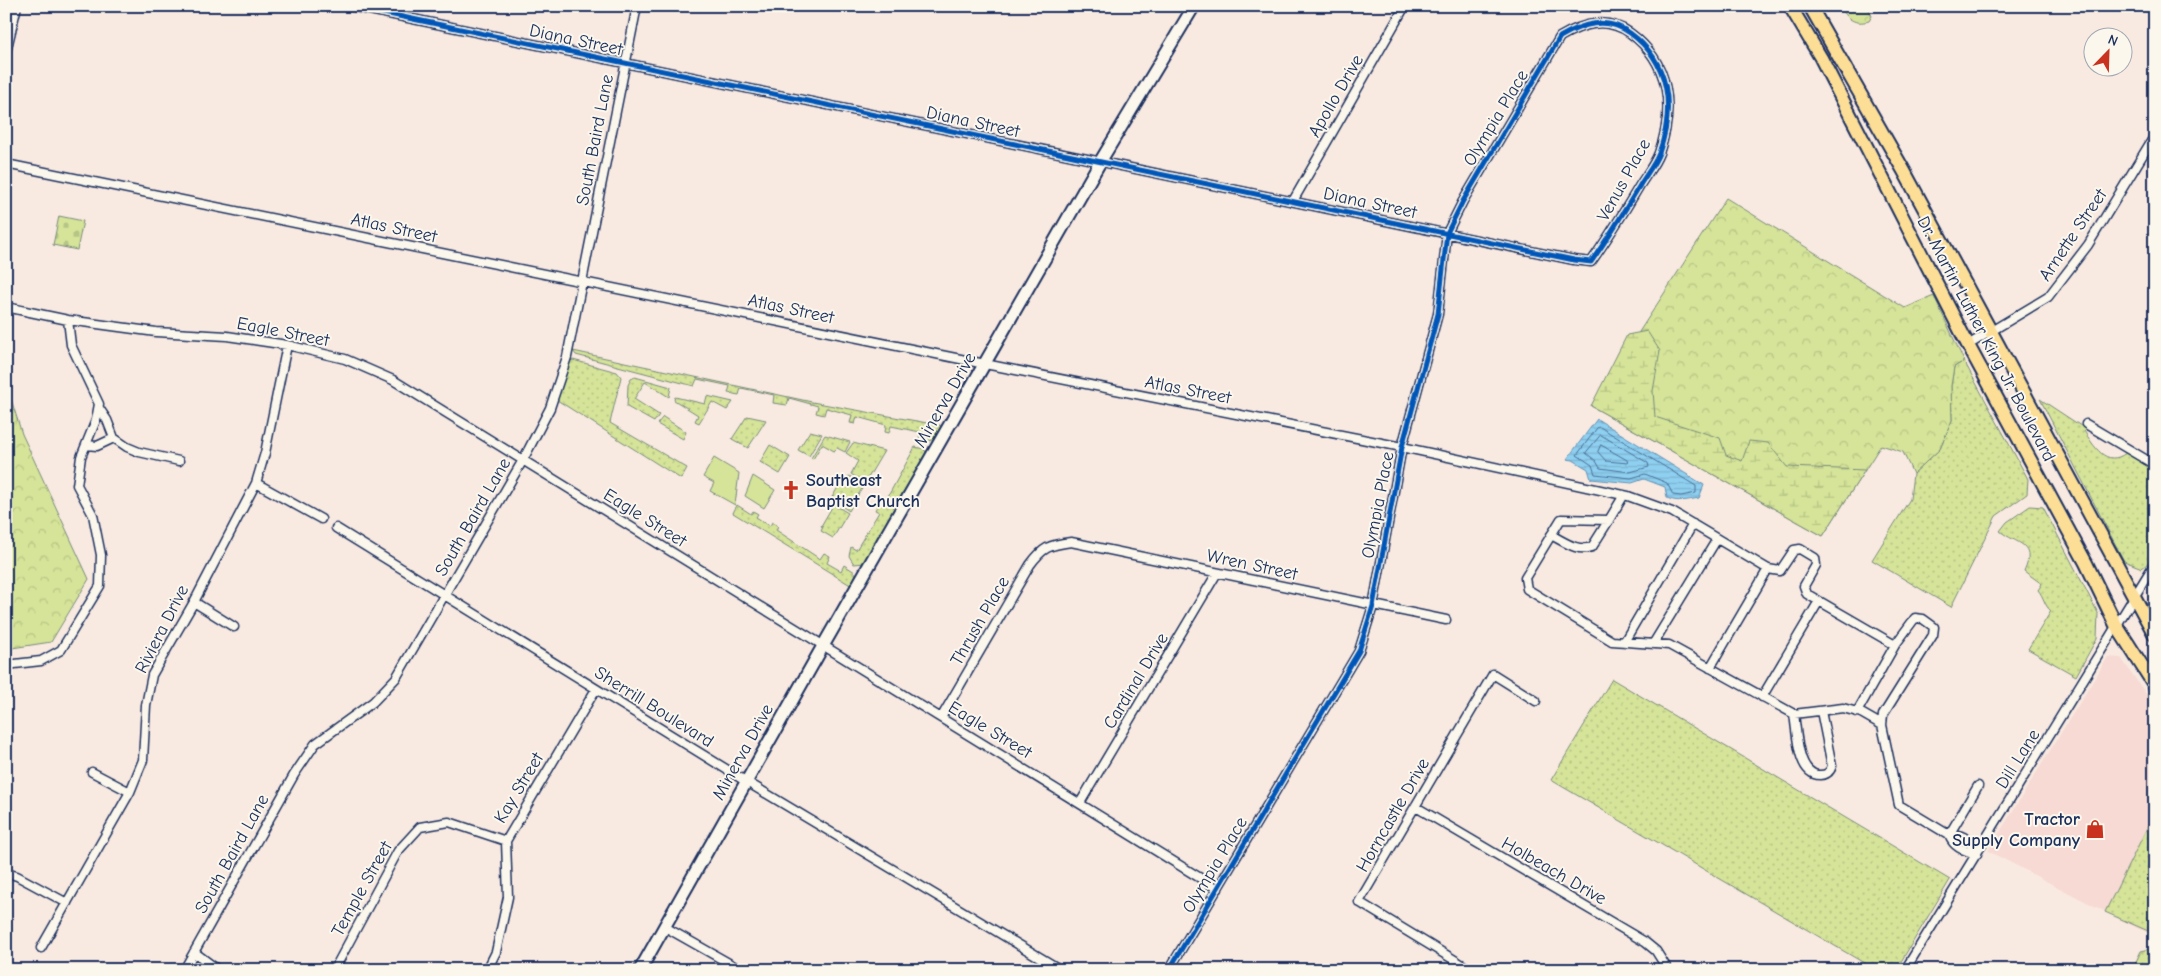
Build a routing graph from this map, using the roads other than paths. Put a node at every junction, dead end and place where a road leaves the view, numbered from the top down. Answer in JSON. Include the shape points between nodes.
{"nodes":[{"id":1,"x":17,"y":6,"type":"edge"},
{"id":2,"x":350,"y":6,"type":"edge"},
{"id":3,"x":636,"y":6,"type":"edge"},
{"id":4,"x":1194,"y":6,"type":"edge"},
{"id":5,"x":1405,"y":6,"type":"edge"},
{"id":6,"x":1790,"y":6,"type":"edge"},
{"id":7,"x":1810,"y":6,"type":"edge"},
{"id":8,"x":1626,"y":31,"type":"joint"},
{"id":9,"x":6,"y":52,"type":"edge"},
{"id":10,"x":625,"y":66,"type":"junction"},
{"id":11,"x":2155,"y":135,"type":"edge"},
{"id":12,"x":1100,"y":162,"type":"junction"},
{"id":13,"x":6,"y":164,"type":"edge"},
{"id":14,"x":1293,"y":201,"type":"junction"},
{"id":15,"x":1447,"y":233,"type":"junction"},
{"id":16,"x":1591,"y":262,"type":"joint"},
{"id":17,"x":582,"y":282,"type":"junction"},
{"id":18,"x":6,"y":307,"type":"edge"},
{"id":19,"x":68,"y":320,"type":"junction"},
{"id":20,"x":1990,"y":331,"type":"junction"},
{"id":21,"x":287,"y":345,"type":"junction"},
{"id":22,"x":1968,"y":345,"type":"junction"},
{"id":23,"x":985,"y":364,"type":"junction"},
{"id":24,"x":99,"y":408,"type":"junction"},
{"id":25,"x":2086,"y":424,"type":"dead end"},
{"id":26,"x":114,"y":438,"type":"junction"},
{"id":27,"x":86,"y":445,"type":"junction"},
{"id":28,"x":1402,"y":448,"type":"junction"},
{"id":29,"x":523,"y":460,"type":"junction"},
{"id":30,"x":178,"y":461,"type":"dead end"},
{"id":31,"x":2155,"y":465,"type":"edge"},
{"id":32,"x":256,"y":483,"type":"junction"},
{"id":33,"x":1624,"y":495,"type":"junction"},
{"id":34,"x":321,"y":519,"type":"dead end"},
{"id":35,"x":1609,"y":520,"type":"junction"},
{"id":36,"x":1693,"y":524,"type":"junction"},
{"id":37,"x":336,"y":528,"type":"dead end"},
{"id":38,"x":1551,"y":535,"type":"junction"},
{"id":39,"x":1717,"y":539,"type":"junction"},
{"id":40,"x":1052,"y":544,"type":"joint"},
{"id":41,"x":2155,"y":562,"type":"edge"},
{"id":42,"x":1768,"y":569,"type":"junction"},
{"id":43,"x":1217,"y":573,"type":"junction"},
{"id":44,"x":445,"y":595,"type":"junction"},
{"id":45,"x":2133,"y":598,"type":"junction"},
{"id":46,"x":1819,"y":601,"type":"junction"},
{"id":47,"x":194,"y":602,"type":"junction"},
{"id":48,"x":1373,"y":606,"type":"junction"},
{"id":49,"x":1446,"y":620,"type":"dead end"},
{"id":50,"x":2116,"y":625,"type":"junction"},
{"id":51,"x":234,"y":627,"type":"dead end"},
{"id":52,"x":2155,"y":635,"type":"edge"},
{"id":53,"x":1624,"y":642,"type":"junction"},
{"id":54,"x":1653,"y":644,"type":"junction"},
{"id":55,"x":1895,"y":645,"type":"junction"},
{"id":56,"x":823,"y":646,"type":"junction"},
{"id":57,"x":6,"y":665,"type":"edge"},
{"id":58,"x":1710,"y":668,"type":"junction"},
{"id":59,"x":2155,"y":686,"type":"edge"},
{"id":60,"x":596,"y":689,"type":"junction"},
{"id":61,"x":1762,"y":697,"type":"junction"},
{"id":62,"x":1536,"y":701,"type":"dead end"},
{"id":63,"x":1821,"y":711,"type":"junction"},
{"id":64,"x":1857,"y":712,"type":"junction"},
{"id":65,"x":1794,"y":714,"type":"junction"},
{"id":66,"x":941,"y":718,"type":"junction"},
{"id":67,"x":1882,"y":725,"type":"junction"},
{"id":68,"x":92,"y":772,"type":"dead end"},
{"id":69,"x":746,"y":782,"type":"junction"},
{"id":70,"x":1978,"y":786,"type":"dead end"},
{"id":71,"x":130,"y":792,"type":"junction"},
{"id":72,"x":1080,"y":803,"type":"junction"},
{"id":73,"x":1416,"y":808,"type":"junction"},
{"id":74,"x":1949,"y":835,"type":"junction"},
{"id":75,"x":506,"y":840,"type":"junction"},
{"id":76,"x":1977,"y":854,"type":"junction"},
{"id":77,"x":6,"y":873,"type":"edge"},
{"id":78,"x":1218,"y":889,"type":"junction"},
{"id":79,"x":67,"y":903,"type":"junction"},
{"id":80,"x":665,"y":927,"type":"junction"},
{"id":81,"x":41,"y":948,"type":"dead end"},
{"id":82,"x":194,"y":952,"type":"junction"},
{"id":83,"x":184,"y":970,"type":"edge"},
{"id":84,"x":218,"y":970,"type":"edge"},
{"id":85,"x":334,"y":970,"type":"edge"},
{"id":86,"x":487,"y":970,"type":"edge"},
{"id":87,"x":640,"y":970,"type":"edge"},
{"id":88,"x":741,"y":970,"type":"edge"},
{"id":89,"x":1061,"y":970,"type":"edge"},
{"id":90,"x":1169,"y":970,"type":"edge"},
{"id":91,"x":1471,"y":970,"type":"edge"},
{"id":92,"x":1668,"y":970,"type":"edge"},
{"id":93,"x":1905,"y":970,"type":"edge"}],
"edges":[{"from":1,"to":9,"type":"street"},
{"from":2,"to":10,"type":"street","name":"Diana Street"},
{"from":3,"to":10,"type":"street","name":"South Baird Lane"},
{"from":4,"to":12,"type":"street","name":"Minerva Drive"},
{"from":5,"to":14,"type":"street","name":"Apollo Drive"},
{"from":6,"to":22,"type":"main road","name":"Dr. Martin Luther King Jr. Boulevard","via":[[1821,58]]},
{"from":7,"to":20,"type":"main road","name":"Dr. Martin Luther King Jr. Boulevard"},
{"from":8,"to":15,"type":"street","name":"Olympia Place","via":[[1602,22],[1578,26],[1560,38]]},
{"from":8,"to":16,"type":"street","name":"Venus Place","via":[[1642,42],[1655,58],[1663,78],[1669,112],[1659,154]]},
{"from":10,"to":12,"type":"street","name":"Diana Street"},
{"from":10,"to":17,"type":"street","name":"South Baird Lane"},
{"from":11,"to":20,"type":"street","name":"Arnette Street","via":[[2088,245],[2048,297]]},
{"from":12,"to":14,"type":"street","name":"Diana Street"},
{"from":12,"to":23,"type":"street","name":"Minerva Drive"},
{"from":13,"to":17,"type":"street","name":"Atlas Street"},
{"from":14,"to":15,"type":"street","name":"Diana Street"},
{"from":15,"to":16,"type":"street","name":"Diana Street"},
{"from":15,"to":28,"type":"street","name":"Olympia Place","via":[[1438,314]]},
{"from":17,"to":23,"type":"street","name":"Atlas Street"},
{"from":17,"to":29,"type":"street","name":"South Baird Lane","via":[[566,357],[550,408]]},
{"from":18,"to":19,"type":"street","name":"Eagle Street"},
{"from":19,"to":21,"type":"street","name":"Eagle Street"},
{"from":19,"to":24,"type":"street","via":[[71,345]]},
{"from":20,"to":22,"type":"street","name":"Arnette Street"},
{"from":20,"to":45,"type":"main road","name":"Dr. Martin Luther King Jr. Boulevard"},
{"from":21,"to":29,"type":"street","name":"Eagle Street","via":[[345,359],[393,380]]},
{"from":21,"to":32,"type":"street","name":"Riviera Drive"},
{"from":22,"to":50,"type":"main road","name":"Dr. Martin Luther King Jr. Boulevard"},
{"from":23,"to":28,"type":"street","name":"Atlas Street"},
{"from":23,"to":56,"type":"street","name":"Minerva Drive"},
{"from":24,"to":26,"type":"street","via":[[108,420]]},
{"from":24,"to":27,"type":"street"},
{"from":25,"to":31,"type":"street"},
{"from":26,"to":27,"type":"street","via":[[97,446]]},
{"from":26,"to":30,"type":"street","via":[[139,452]]},
{"from":27,"to":57,"type":"street","via":[[81,457],[78,485],[93,515],[101,555],[100,586],[61,650],[41,661]]},
{"from":28,"to":33,"type":"street","name":"Atlas Street"},
{"from":28,"to":48,"type":"street","name":"Olympia Place"},
{"from":29,"to":44,"type":"street","name":"South Baird Lane"},
{"from":29,"to":56,"type":"street","name":"Eagle Street"},
{"from":32,"to":34,"type":"street"},
{"from":32,"to":47,"type":"street","name":"Riviera Drive"},
{"from":33,"to":35,"type":"street"},
{"from":33,"to":36,"type":"street","name":"Atlas Street","via":[[1646,501]]},
{"from":35,"to":38,"type":"street","via":[[1561,519]]},
{"from":35,"to":38,"type":"street","via":[[1592,547],[1584,550]]},
{"from":36,"to":39,"type":"street","name":"Atlas Street"},
{"from":36,"to":53,"type":"street"},
{"from":37,"to":44,"type":"street","name":"Sherrill Boulevard"},
{"from":38,"to":53,"type":"street","via":[[1526,578],[1527,589],[1612,641]]},
{"from":39,"to":42,"type":"street","name":"Atlas Street"},
{"from":39,"to":54,"type":"street"},
{"from":40,"to":43,"type":"street","name":"Wren Street","via":[[1071,542]]},
{"from":40,"to":66,"type":"street","name":"Thrush Place","via":[[1030,565]]},
{"from":41,"to":45,"type":"street","name":"Dill Lane"},
{"from":42,"to":46,"type":"street","via":[[1780,571],[1794,550],[1800,549],[1815,558],[1816,565],[1804,586],[1806,594]]},
{"from":42,"to":58,"type":"street"},
{"from":43,"to":48,"type":"street","name":"Wren Street"},
{"from":43,"to":72,"type":"street","name":"Cardinal Drive"},
{"from":44,"to":60,"type":"street","name":"Sherrill Boulevard"},
{"from":44,"to":82,"type":"street","name":"South Baird Lane","via":[[396,678],[372,702],[315,744],[294,775]]},
{"from":45,"to":50,"type":"street","name":"Dill Lane"},
{"from":45,"to":52,"type":"main road","name":"Dr. Martin Luther King Jr. Boulevard"},
{"from":46,"to":55,"type":"street"},
{"from":46,"to":61,"type":"street"},
{"from":47,"to":51,"type":"street"},
{"from":47,"to":71,"type":"street","name":"Riviera Drive","via":[[152,675],[146,705],[143,760]]},
{"from":48,"to":49,"type":"street","name":"Wren Street"},
{"from":48,"to":78,"type":"street","name":"Olympia Place","via":[[1359,651]]},
{"from":50,"to":59,"type":"main road","name":"Dr. Martin Luther King Jr. Boulevard"},
{"from":50,"to":76,"type":"street","name":"Dill Lane"},
{"from":53,"to":54,"type":"street"},
{"from":54,"to":58,"type":"street","via":[[1669,645]]},
{"from":55,"to":64,"type":"street"},
{"from":55,"to":67,"type":"street","via":[[1915,618],[1923,619],[1934,627],[1933,636],[1884,715]]},
{"from":56,"to":66,"type":"street","name":"Eagle Street"},
{"from":56,"to":69,"type":"street","name":"Minerva Drive"},
{"from":58,"to":61,"type":"street"},
{"from":60,"to":69,"type":"street","name":"Sherrill Boulevard"},
{"from":60,"to":75,"type":"street","name":"Kay Street"},
{"from":61,"to":65,"type":"street"},
{"from":62,"to":73,"type":"street","name":"Horncastle Drive","via":[[1492,674]]},
{"from":63,"to":64,"type":"street","via":[[1843,708]]},
{"from":63,"to":65,"type":"street"},
{"from":63,"to":65,"type":"street","via":[[1832,766],[1824,775],[1808,771],[1802,762]]},
{"from":64,"to":67,"type":"street"},
{"from":66,"to":72,"type":"street","name":"Eagle Street"},
{"from":67,"to":74,"type":"street","via":[[1899,805]]},
{"from":68,"to":71,"type":"street"},
{"from":69,"to":80,"type":"street","name":"Minerva Drive"},
{"from":69,"to":89,"type":"street","name":"Sherrill Boulevard"},
{"from":70,"to":74,"type":"street"},
{"from":71,"to":79,"type":"street","name":"Riviera Drive"},
{"from":72,"to":78,"type":"street","name":"Eagle Street"},
{"from":73,"to":91,"type":"street","name":"Horncastle Drive","via":[[1359,902]]},
{"from":73,"to":92,"type":"street","name":"Holbeach Drive","via":[[1645,942],[1656,951]]},
{"from":74,"to":76,"type":"street","via":[[1953,844]]},
{"from":74,"to":76,"type":"street","via":[[1958,834],[1969,840]]},
{"from":75,"to":85,"type":"street","name":"Temple Street","via":[[450,822],[420,827],[398,851]]},
{"from":75,"to":86,"type":"street","name":"Kay Street","via":[[508,896],[496,952]]},
{"from":76,"to":93,"type":"street","name":"Dill Lane"},
{"from":77,"to":79,"type":"street","via":[[18,876]]},
{"from":78,"to":90,"type":"street","name":"Olympia Place"},
{"from":79,"to":81,"type":"street","name":"Riviera Drive"},
{"from":80,"to":87,"type":"street","name":"Minerva Drive"},
{"from":80,"to":88,"type":"street"},
{"from":82,"to":83,"type":"street","name":"South Baird Lane"},
{"from":82,"to":84,"type":"street"}]}
